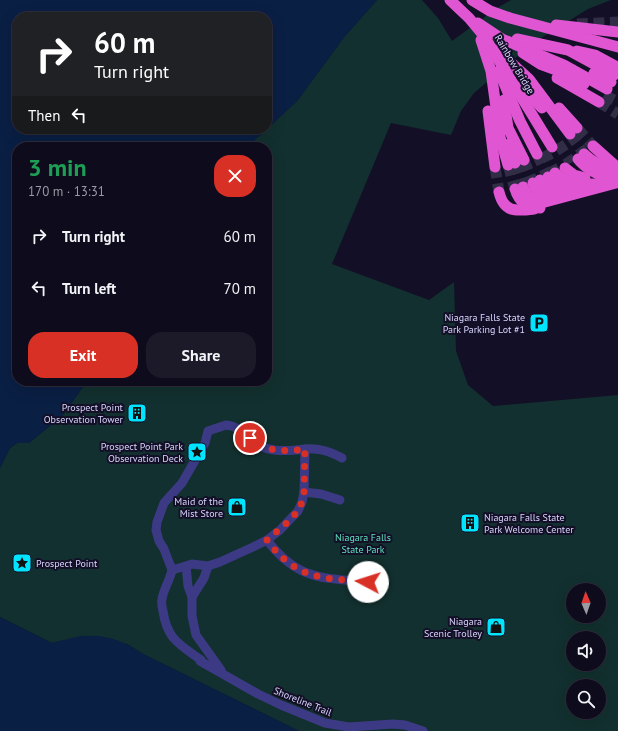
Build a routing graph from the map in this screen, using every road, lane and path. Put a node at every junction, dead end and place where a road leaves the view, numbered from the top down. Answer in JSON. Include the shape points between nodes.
{"nodes":[{"id":1,"x":450,"y":0,"type":"edge"},
{"id":2,"x":472,"y":0,"type":"edge"},
{"id":3,"x":522,"y":21,"type":"junction"},
{"id":4,"x":618,"y":27,"type":"edge"},
{"id":5,"x":582,"y":31,"type":"junction"},
{"id":6,"x":618,"y":32,"type":"edge"},
{"id":7,"x":485,"y":36,"type":"junction"},
{"id":8,"x":618,"y":36,"type":"edge"},
{"id":9,"x":618,"y":41,"type":"edge"},
{"id":10,"x":491,"y":47,"type":"junction"},
{"id":11,"x":618,"y":47,"type":"edge"},
{"id":12,"x":618,"y":52,"type":"edge"},
{"id":13,"x":552,"y":57,"type":"junction"},
{"id":14,"x":494,"y":70,"type":"junction"},
{"id":15,"x":609,"y":85,"type":"junction"},
{"id":16,"x":510,"y":92,"type":"junction"},
{"id":17,"x":593,"y":146,"type":"tunnel mouth"},
{"id":18,"x":544,"y":149,"type":"junction"},
{"id":19,"x":495,"y":167,"type":"tunnel mouth"},
{"id":20,"x":551,"y":173,"type":"junction"},
{"id":21,"x":617,"y":177,"type":"edge"},
{"id":22,"x":600,"y":180,"type":"junction"},
{"id":23,"x":580,"y":187,"type":"junction"},
{"id":24,"x":499,"y":192,"type":"tunnel mouth"},
{"id":25,"x":544,"y":208,"type":"junction"},
{"id":26,"x":305,"y":449,"type":"junction"},
{"id":27,"x":342,"y":458,"type":"dead end"},
{"id":28,"x":304,"y":492,"type":"junction"},
{"id":29,"x":340,"y":500,"type":"dead end"},
{"id":30,"x":267,"y":540,"type":"junction"},
{"id":31,"x":186,"y":566,"type":"junction"},
{"id":32,"x":208,"y":566,"type":"junction"},
{"id":33,"x":172,"y":570,"type":"junction"},
{"id":34,"x":368,"y":582,"type":"dead end"},
{"id":35,"x":192,"y":597,"type":"junction"},
{"id":36,"x":228,"y":677,"type":"junction"},
{"id":37,"x":423,"y":731,"type":"edge"}],
"edges":[{"from":1,"to":7,"type":"highway"},
{"from":2,"to":3,"type":"highway","via":[[501,15]]},
{"from":3,"to":5,"type":"highway"},
{"from":3,"to":5,"type":"highway","via":[[562,32]]},
{"from":4,"to":5,"type":"highway"},
{"from":5,"to":6,"type":"highway"},
{"from":5,"to":8,"type":"highway"},
{"from":5,"to":9,"type":"highway"},
{"from":5,"to":11,"type":"highway"},
{"from":5,"to":12,"type":"highway","via":[[603,48]]},
{"from":7,"to":10,"type":"highway","name":"Rainbow Bridge"},
{"from":7,"to":13,"type":"highway","via":[[502,39]]},
{"from":7,"to":13,"type":"highway","via":[[522,41]]},
{"from":7,"to":14,"type":"highway"},
{"from":7,"to":16,"type":"highway"},
{"from":7,"to":16,"type":"highway","via":[[503,55]]},
{"from":10,"to":14,"type":"highway"},
{"from":10,"to":16,"type":"highway","name":"Rainbow Bridge"},
{"from":13,"to":15,"type":"highway"},
{"from":13,"to":15,"type":"highway"},
{"from":13,"to":15,"type":"highway","via":[[557,78]]},
{"from":14,"to":16,"type":"highway"},
{"from":14,"to":16,"type":"highway"},
{"from":16,"to":18,"type":"highway"},
{"from":16,"to":18,"type":"highway","name":"Rainbow Bridge","via":[[531,115]]},
{"from":16,"to":18,"type":"highway","via":[[520,121]]},
{"from":16,"to":18,"type":"highway","via":[[500,137]]},
{"from":16,"to":19,"type":"highway"},
{"from":17,"to":21,"type":"highway"},
{"from":20,"to":21,"type":"highway"},
{"from":20,"to":21,"type":"highway","via":[[593,162]]},
{"from":20,"to":22,"type":"highway","via":[[579,170]]},
{"from":20,"to":23,"type":"highway"},
{"from":20,"to":23,"type":"highway","via":[[546,187]]},
{"from":20,"to":23,"type":"highway","via":[[530,198],[541,202],[551,201]]},
{"from":20,"to":25,"type":"highway","via":[[518,198],[525,205]]},
{"from":21,"to":22,"type":"highway"},
{"from":21,"to":23,"type":"highway"},
{"from":22,"to":23,"type":"highway"},
{"from":23,"to":25,"type":"highway","via":[[558,206]]},
{"from":24,"to":25,"type":"highway","via":[[503,203],[511,209]]},
{"from":26,"to":27,"type":"street","via":[[323,450]]},
{"from":26,"to":28,"type":"street"},
{"from":26,"to":33,"type":"street","via":[[280,451],[262,447],[236,427],[226,425],[208,431],[205,443],[182,483],[164,503],[157,522],[159,541]]},
{"from":28,"to":29,"type":"street"},
{"from":28,"to":30,"type":"street","via":[[298,511]]},
{"from":30,"to":32,"type":"street"},
{"from":30,"to":34,"type":"street","via":[[279,555],[298,569],[332,579]]},
{"from":31,"to":32,"type":"street"},
{"from":31,"to":33,"type":"street"},
{"from":31,"to":35,"type":"street"},
{"from":32,"to":35,"type":"street"},
{"from":33,"to":36,"type":"street","name":"Shoreline Trail","via":[[161,600],[168,633],[174,641],[200,661]]},
{"from":35,"to":36,"type":"street","via":[[192,616],[196,634],[221,671]]},
{"from":36,"to":37,"type":"street","name":"Shoreline Trail","via":[[275,702],[325,723],[349,727],[399,724]]}]}
